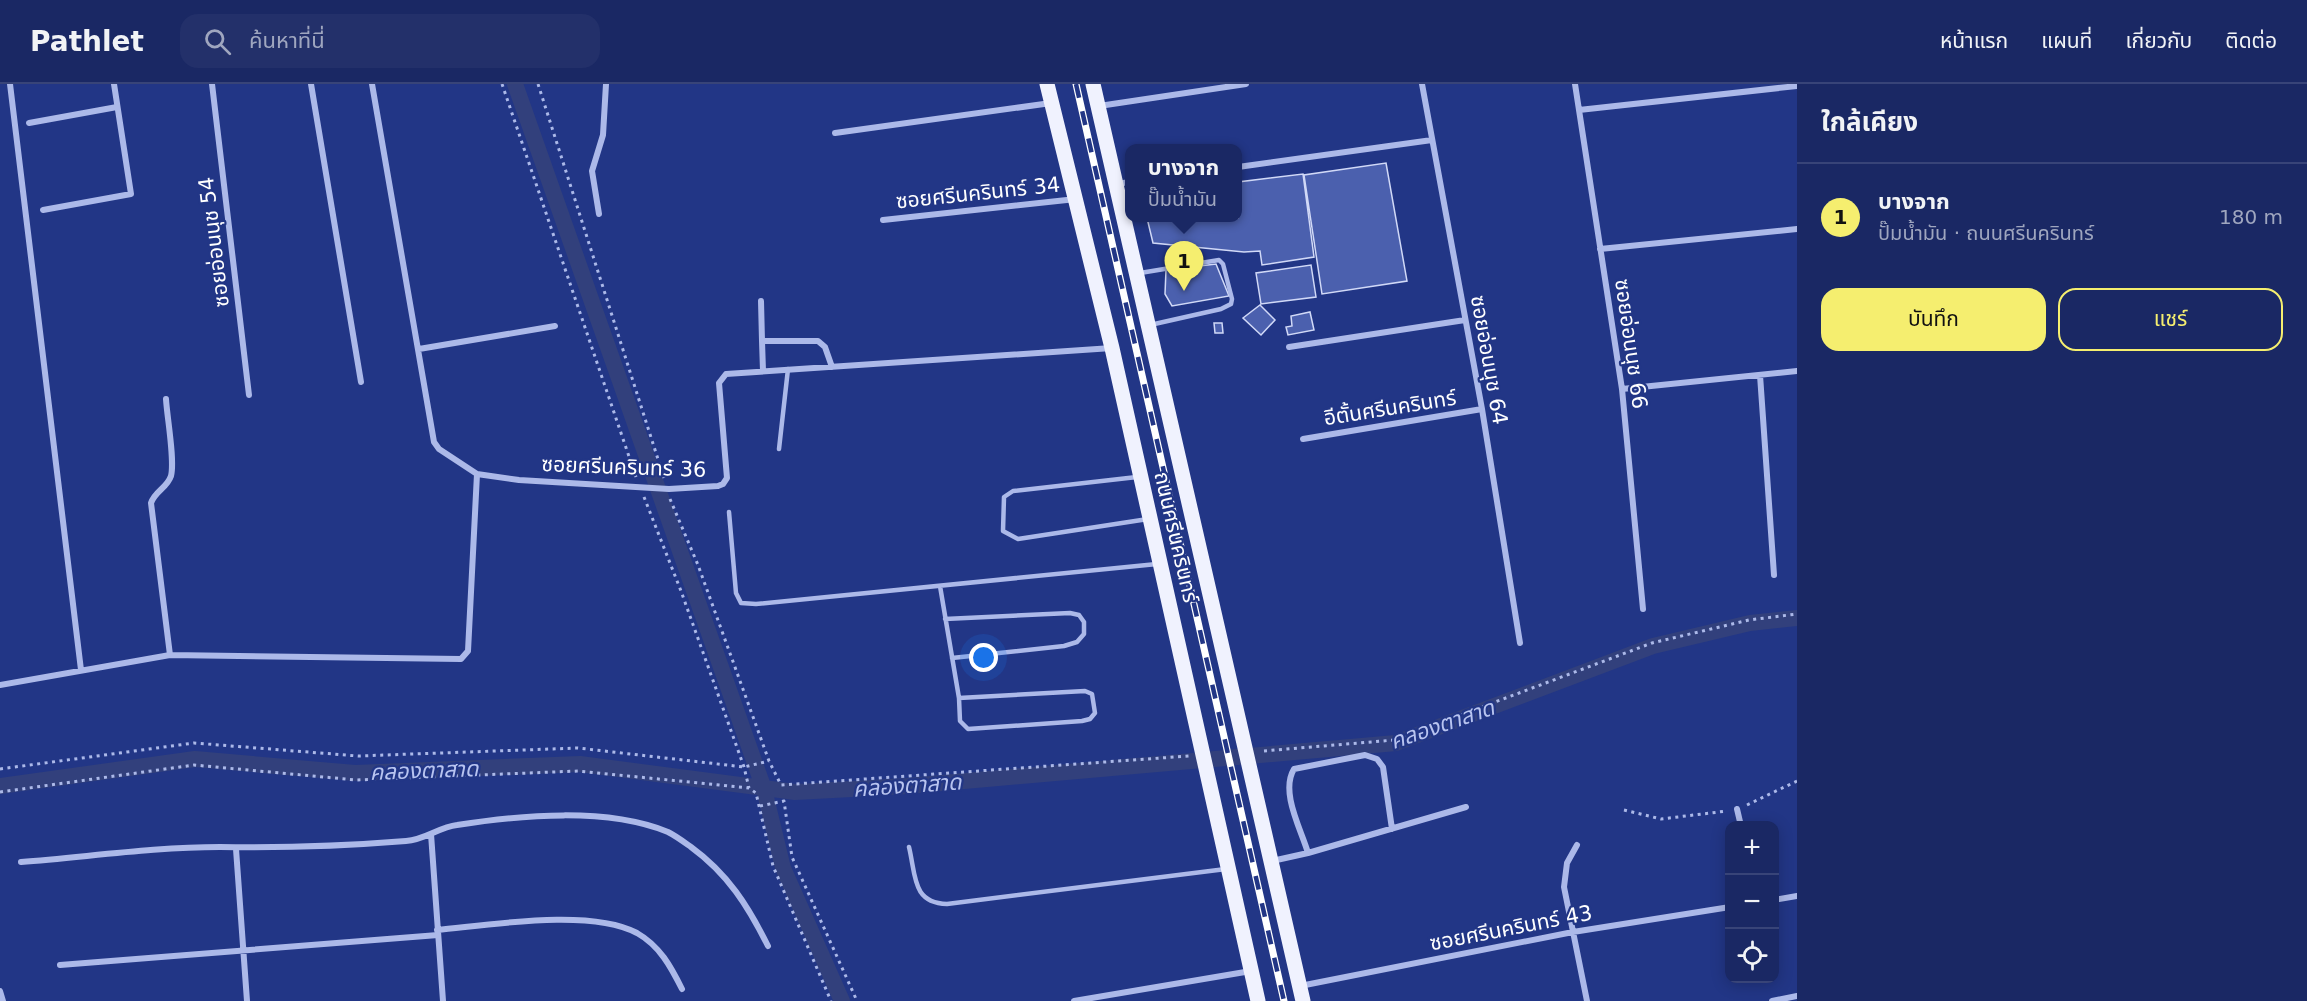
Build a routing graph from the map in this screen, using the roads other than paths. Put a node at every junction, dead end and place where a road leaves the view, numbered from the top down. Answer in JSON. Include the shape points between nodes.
{"nodes":[{"id":1,"x":10,"y":84,"type":"edge"},
{"id":2,"x":114,"y":84,"type":"edge"},
{"id":3,"x":212,"y":84,"type":"edge"},
{"id":4,"x":311,"y":84,"type":"edge"},
{"id":5,"x":372,"y":84,"type":"edge"},
{"id":6,"x":606,"y":84,"type":"edge"},
{"id":7,"x":1047,"y":84,"type":"edge"},
{"id":8,"x":1093,"y":84,"type":"edge"},
{"id":9,"x":1246,"y":84,"type":"edge"},
{"id":10,"x":1422,"y":84,"type":"edge"},
{"id":11,"x":1575,"y":84,"type":"edge"},
{"id":12,"x":1797,"y":86,"type":"edge"},
{"id":13,"x":1052,"y":103,"type":"junction"},
{"id":14,"x":1099,"y":106,"type":"junction"},
{"id":15,"x":117,"y":108,"type":"junction"},
{"id":16,"x":1579,"y":110,"type":"junction"},
{"id":17,"x":29,"y":123,"type":"dead end"},
{"id":18,"x":835,"y":133,"type":"dead end"},
{"id":19,"x":1432,"y":141,"type":"junction"},
{"id":20,"x":1242,"y":166,"type":"edge"},
{"id":21,"x":1122,"y":183,"type":"edge"},
{"id":22,"x":1077,"y":199,"type":"junction"},
{"id":23,"x":1125,"y":202,"type":"edge"},
{"id":24,"x":43,"y":210,"type":"dead end"},
{"id":25,"x":599,"y":213,"type":"dead end"},
{"id":26,"x":883,"y":220,"type":"dead end"},
{"id":27,"x":1128,"y":222,"type":"edge"},
{"id":28,"x":1797,"y":229,"type":"edge"},
{"id":29,"x":1600,"y":249,"type":"junction"},
{"id":30,"x":1136,"y":274,"type":"junction"},
{"id":31,"x":761,"y":301,"type":"dead end"},
{"id":32,"x":1465,"y":320,"type":"junction"},
{"id":33,"x":1148,"y":325,"type":"junction"},
{"id":34,"x":555,"y":326,"type":"dead end"},
{"id":35,"x":762,"y":341,"type":"junction"},
{"id":36,"x":1289,"y":347,"type":"dead end"},
{"id":37,"x":1112,"y":348,"type":"junction"},
{"id":38,"x":420,"y":349,"type":"junction"},
{"id":39,"x":832,"y":367,"type":"junction"},
{"id":40,"x":788,"y":369,"type":"junction"},
{"id":41,"x":763,"y":371,"type":"junction"},
{"id":42,"x":1797,"y":371,"type":"edge"},
{"id":43,"x":1760,"y":375,"type":"junction"},
{"id":44,"x":361,"y":382,"type":"dead end"},
{"id":45,"x":1622,"y":389,"type":"junction"},
{"id":46,"x":249,"y":395,"type":"dead end"},
{"id":47,"x":166,"y":399,"type":"dead end"},
{"id":48,"x":1482,"y":409,"type":"junction"},
{"id":49,"x":1304,"y":439,"type":"dead end"},
{"id":50,"x":778,"y":449,"type":"dead end"},
{"id":51,"x":477,"y":474,"type":"junction"},
{"id":52,"x":1141,"y":477,"type":"junction"},
{"id":53,"x":729,"y":512,"type":"dead end"},
{"id":54,"x":1150,"y":518,"type":"junction"},
{"id":55,"x":1161,"y":564,"type":"junction"},
{"id":56,"x":1774,"y":575,"type":"dead end"},
{"id":57,"x":940,"y":586,"type":"junction"},
{"id":58,"x":1643,"y":609,"type":"dead end"},
{"id":59,"x":945,"y":619,"type":"junction"},
{"id":60,"x":1520,"y":643,"type":"dead end"},
{"id":61,"x":170,"y":655,"type":"junction"},
{"id":62,"x":952,"y":658,"type":"junction"},
{"id":63,"x":81,"y":670,"type":"junction"},
{"id":64,"x":0,"y":685,"type":"edge"},
{"id":65,"x":959,"y":698,"type":"junction"},
{"id":66,"x":1466,"y":807,"type":"dead end"},
{"id":67,"x":1737,"y":809,"type":"road end"},
{"id":68,"x":1740,"y":821,"type":"edge"},
{"id":69,"x":1392,"y":829,"type":"junction"},
{"id":70,"x":431,"y":834,"type":"junction"},
{"id":71,"x":1577,"y":845,"type":"dead end"},
{"id":72,"x":909,"y":847,"type":"dead end"},
{"id":73,"x":236,"y":849,"type":"junction"},
{"id":74,"x":1308,"y":853,"type":"junction"},
{"id":75,"x":1272,"y":861,"type":"junction"},
{"id":76,"x":21,"y":862,"type":"dead end"},
{"id":77,"x":1228,"y":869,"type":"junction"},
{"id":78,"x":1797,"y":896,"type":"edge"},
{"id":79,"x":1779,"y":899,"type":"edge"},
{"id":80,"x":1725,"y":908,"type":"edge"},
{"id":81,"x":1573,"y":932,"type":"junction"},
{"id":82,"x":437,"y":933,"type":"junction"},
{"id":83,"x":768,"y":946,"type":"dead end"},
{"id":84,"x":244,"y":950,"type":"junction"},
{"id":85,"x":60,"y":965,"type":"dead end"},
{"id":86,"x":1252,"y":970,"type":"junction"},
{"id":87,"x":682,"y":989,"type":"dead end"},
{"id":88,"x":0,"y":991,"type":"edge"},
{"id":89,"x":1301,"y":994,"type":"edge"},
{"id":90,"x":1797,"y":996,"type":"edge"},
{"id":91,"x":3,"y":1001,"type":"edge"},
{"id":92,"x":247,"y":1001,"type":"edge"},
{"id":93,"x":443,"y":1001,"type":"edge"},
{"id":94,"x":1074,"y":1001,"type":"edge"},
{"id":95,"x":1258,"y":1001,"type":"edge"},
{"id":96,"x":1587,"y":1001,"type":"edge"},
{"id":97,"x":1772,"y":1001,"type":"edge"}],
"edges":[{"from":1,"to":63,"type":"street"},
{"from":2,"to":15,"type":"street"},
{"from":3,"to":46,"type":"street","name":"ซอยอ่อนนุช 54"},
{"from":4,"to":44,"type":"street"},
{"from":5,"to":38,"type":"street","name":"ซอยศรีนครินทร์ 36"},
{"from":6,"to":25,"type":"street","via":[[603,135],[592,171]]},
{"from":7,"to":13,"type":"main road","name":"ถนนศรีนครินทร์"},
{"from":8,"to":14,"type":"main road","name":"ถนนศรีนครินทร์"},
{"from":9,"to":14,"type":"street"},
{"from":10,"to":19,"type":"street","name":"ซอยอ่อนนุช 64"},
{"from":11,"to":16,"type":"street","name":"ซอยอ่อนนุช 66"},
{"from":12,"to":16,"type":"street"},
{"from":13,"to":18,"type":"street"},
{"from":13,"to":22,"type":"main road","name":"ถนนศรีนครินทร์"},
{"from":14,"to":21,"type":"main road","name":"ถนนศรีนครินทร์"},
{"from":15,"to":17,"type":"street"},
{"from":15,"to":24,"type":"street","via":[[131,194]]},
{"from":16,"to":29,"type":"street","name":"ซอยอ่อนนุช 66"},
{"from":19,"to":20,"type":"street"},
{"from":19,"to":32,"type":"street","name":"ซอยอ่อนนุช 64"},
{"from":21,"to":23,"type":"main road","name":"ถนนศรีนครินทร์"},
{"from":22,"to":26,"type":"street","name":"ซอยศรีนครินทร์ 34"},
{"from":22,"to":37,"type":"main road","name":"ถนนศรีนครินทร์"},
{"from":27,"to":30,"type":"main road","name":"ถนนศรีนครินทร์"},
{"from":28,"to":29,"type":"street"},
{"from":29,"to":45,"type":"street","name":"ซอยอ่อนนุช 66"},
{"from":30,"to":33,"type":"main road","name":"ถนนศรีนครินทร์"},
{"from":30,"to":33,"type":"lane","via":[[1219,260],[1232,298],[1231,304],[1221,309]]},
{"from":31,"to":35,"type":"street"},
{"from":32,"to":36,"type":"street"},
{"from":32,"to":48,"type":"street","name":"ซอยอ่อนนุช 64"},
{"from":33,"to":75,"type":"main road","name":"ถนนศรีนครินทร์"},
{"from":34,"to":38,"type":"street"},
{"from":35,"to":39,"type":"street","via":[[818,341],[825,347]]},
{"from":35,"to":41,"type":"street"},
{"from":37,"to":39,"type":"street","name":"ซอยศรีนครินทร์ 36"},
{"from":37,"to":52,"type":"main road","name":"ถนนศรีนครินทร์"},
{"from":38,"to":51,"type":"street","name":"ซอยศรีนครินทร์ 36","via":[[434,442]]},
{"from":39,"to":40,"type":"street","name":"ซอยศรีนครินทร์ 36"},
{"from":40,"to":41,"type":"street","name":"ซอยศรีนครินทร์ 36"},
{"from":40,"to":50,"type":"lane"},
{"from":41,"to":51,"type":"street","name":"ซอยศรีนครินทร์ 36","via":[[726,374],[719,383],[726,470],[723,484],[669,489]]},
{"from":42,"to":43,"type":"street"},
{"from":43,"to":45,"type":"street"},
{"from":43,"to":56,"type":"street"},
{"from":45,"to":58,"type":"street","name":"ซอยอ่อนนุช 66"},
{"from":47,"to":61,"type":"street","via":[[171,472],[151,502]]},
{"from":48,"to":49,"type":"street","name":"อีตั้นศรีนครินทร์"},
{"from":48,"to":60,"type":"street","name":"ซอยอ่อนนุช 64"},
{"from":51,"to":61,"type":"street","via":[[468,651],[461,659]]},
{"from":52,"to":54,"type":"main road","name":"ถนนศรีนครินทร์"},
{"from":52,"to":54,"type":"lane","via":[[1013,490],[1004,496],[1003,531],[1018,539]]},
{"from":53,"to":57,"type":"lane","via":[[736,593],[741,603]]},
{"from":54,"to":55,"type":"main road","name":"ถนนศรีนครินทร์"},
{"from":55,"to":57,"type":"lane"},
{"from":55,"to":77,"type":"main road","name":"ถนนศรีนครินทร์"},
{"from":57,"to":59,"type":"lane"},
{"from":59,"to":62,"type":"lane"},
{"from":59,"to":62,"type":"lane","via":[[1070,613],[1079,615],[1084,622],[1084,634],[1077,642],[1064,646]]},
{"from":61,"to":63,"type":"street"},
{"from":62,"to":65,"type":"lane"},
{"from":63,"to":64,"type":"street"},
{"from":65,"to":65,"type":"lane","via":[[1085,691],[1092,694],[1095,713],[1082,721],[968,729],[960,721]]},
{"from":66,"to":69,"type":"street"},
{"from":67,"to":68,"type":"street"},
{"from":69,"to":74,"type":"street"},
{"from":69,"to":74,"type":"street","via":[[1383,767],[1377,759],[1365,755],[1294,769],[1288,790]]},
{"from":70,"to":73,"type":"street","via":[[409,841]]},
{"from":70,"to":82,"type":"street"},
{"from":70,"to":83,"type":"street","via":[[455,825],[568,815],[648,826],[670,833],[730,881],[747,904]]},
{"from":71,"to":81,"type":"street","via":[[1564,875]]},
{"from":72,"to":77,"type":"lane","via":[[921,895],[932,903]]},
{"from":73,"to":76,"type":"street"},
{"from":73,"to":84,"type":"street"},
{"from":74,"to":75,"type":"street"},
{"from":75,"to":89,"type":"main road","name":"ถนนศรีนครินทร์"},
{"from":77,"to":86,"type":"main road","name":"ถนนศรีนครินทร์"},
{"from":78,"to":79,"type":"street"},
{"from":80,"to":81,"type":"street","name":"ซอยศรีนครินทร์ 43"},
{"from":81,"to":89,"type":"street","name":"ซอยศรีนครินทร์ 43"},
{"from":81,"to":96,"type":"street"},
{"from":82,"to":84,"type":"street"},
{"from":82,"to":87,"type":"street","via":[[538,921],[593,921],[615,926],[637,933],[658,949]]},
{"from":82,"to":93,"type":"street"},
{"from":84,"to":85,"type":"street"},
{"from":84,"to":92,"type":"street"},
{"from":86,"to":94,"type":"street"},
{"from":86,"to":95,"type":"main road","name":"ถนนศรีนครินทร์"},
{"from":88,"to":91,"type":"street"},
{"from":90,"to":97,"type":"street"}]}
